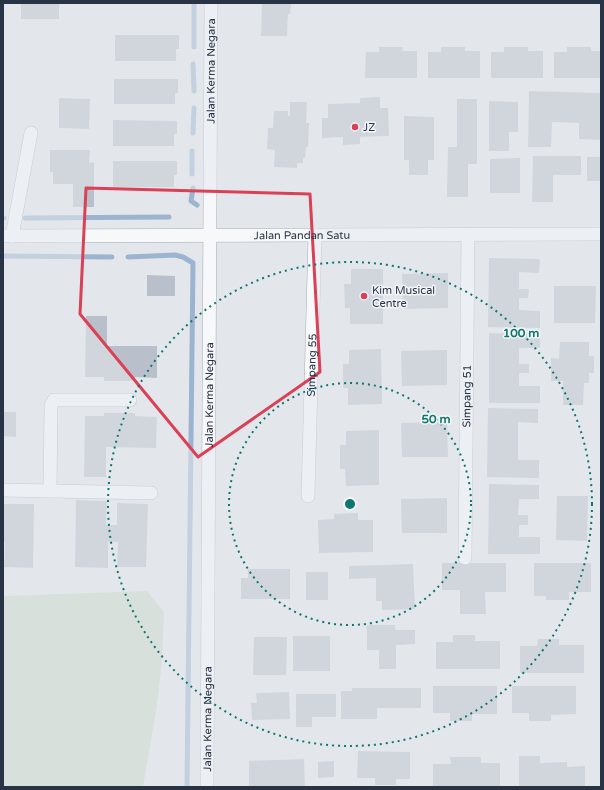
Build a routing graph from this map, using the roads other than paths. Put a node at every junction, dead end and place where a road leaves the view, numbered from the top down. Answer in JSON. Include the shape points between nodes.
{"nodes":[{"id":1,"x":212,"y":3,"type":"edge"},
{"id":2,"x":31,"y":133,"type":"dead end"},
{"id":3,"x":468,"y":234,"type":"junction"},
{"id":4,"x":601,"y":234,"type":"edge"},
{"id":5,"x":315,"y":235,"type":"junction"},
{"id":6,"x":7,"y":236,"type":"edge"},
{"id":7,"x":210,"y":236,"type":"junction"},
{"id":8,"x":130,"y":400,"type":"dead end"},
{"id":9,"x":3,"y":490,"type":"edge"},
{"id":10,"x":50,"y":491,"type":"junction"},
{"id":11,"x":151,"y":493,"type":"dead end"},
{"id":12,"x":308,"y":496,"type":"dead end"},
{"id":13,"x":465,"y":558,"type":"dead end"},
{"id":14,"x":207,"y":787,"type":"edge"}],
"edges":[{"from":1,"to":7,"type":"street","name":"Jalan Kerma Negara"},
{"from":2,"to":6,"type":"street"},
{"from":3,"to":4,"type":"street","name":"Jalan Pandan Satu"},
{"from":3,"to":5,"type":"street","name":"Jalan Pandan Satu"},
{"from":3,"to":13,"type":"street","name":"Simpang 51"},
{"from":5,"to":7,"type":"street","name":"Jalan Pandan Satu"},
{"from":5,"to":12,"type":"street","name":"Simpang 55"},
{"from":6,"to":7,"type":"street","name":"Jalan Pandan Satu"},
{"from":7,"to":14,"type":"street","name":"Jalan Kerma Negara"},
{"from":8,"to":10,"type":"street","via":[[56,399],[52,402]]},
{"from":9,"to":10,"type":"street"},
{"from":10,"to":11,"type":"street"}]}
